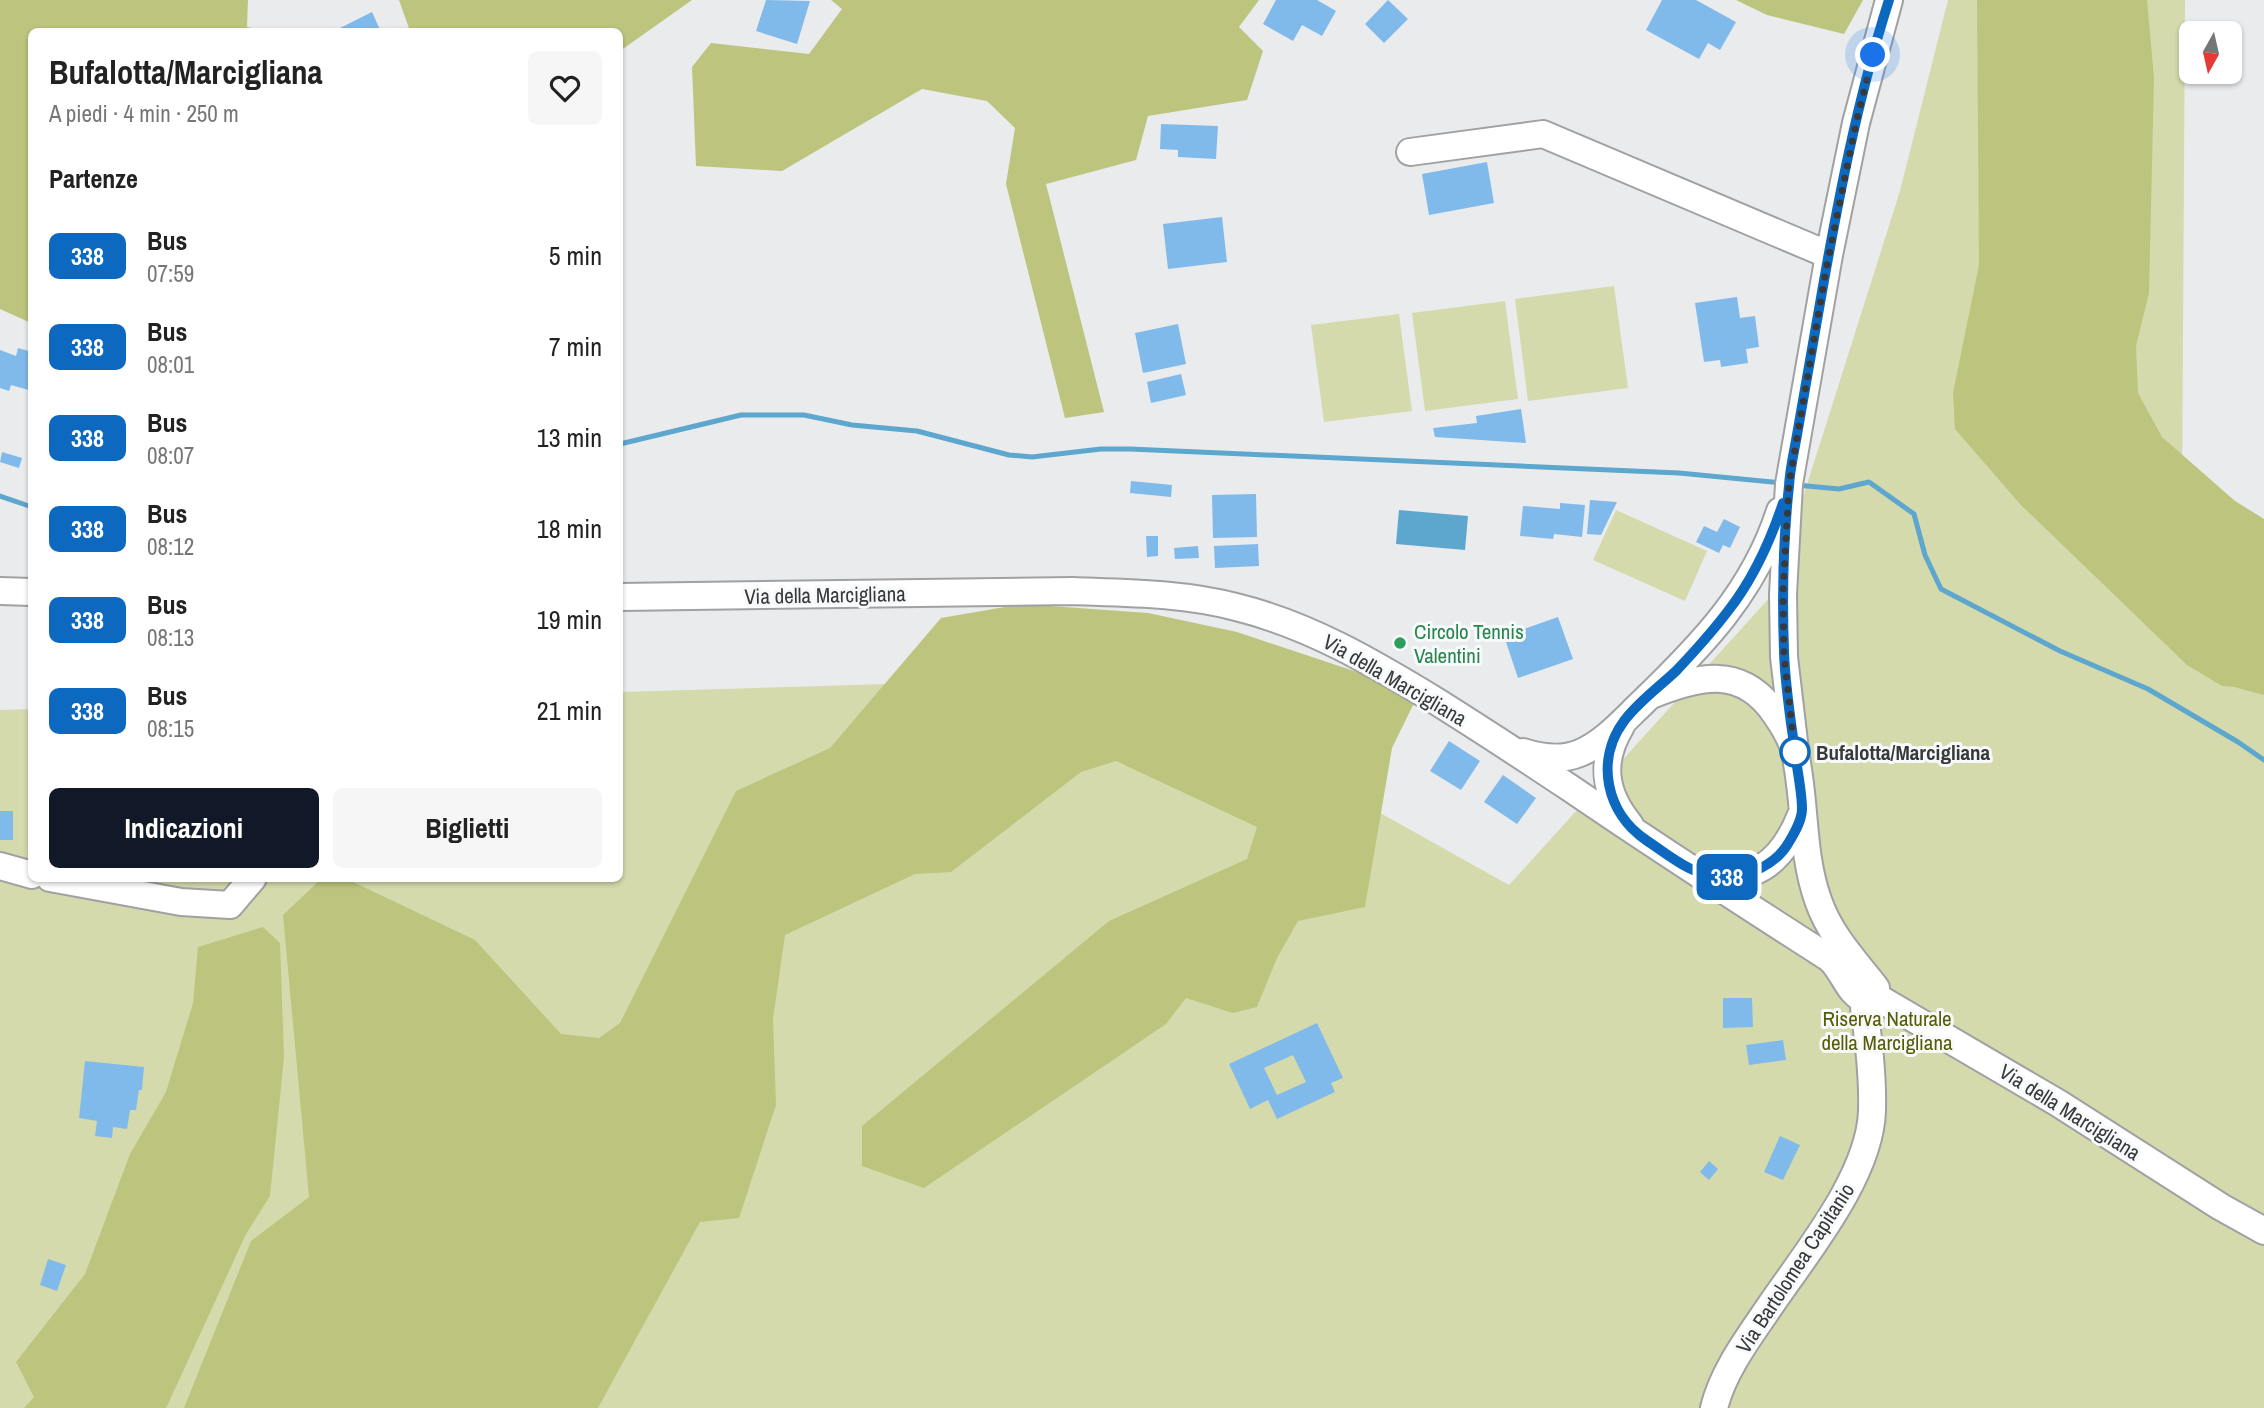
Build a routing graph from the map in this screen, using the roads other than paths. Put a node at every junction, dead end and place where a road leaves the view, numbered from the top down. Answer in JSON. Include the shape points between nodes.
{"nodes":[{"id":1,"x":1889,"y":0,"type":"edge"},
{"id":2,"x":1410,"y":152,"type":"dead end"},
{"id":3,"x":1829,"y":255,"type":"junction"},
{"id":4,"x":1789,"y":484,"type":"junction"},
{"id":5,"x":0,"y":591,"type":"edge"},
{"id":6,"x":28,"y":592,"type":"edge"},
{"id":7,"x":623,"y":597,"type":"edge"},
{"id":8,"x":1649,"y":696,"type":"junction"},
{"id":9,"x":1625,"y":719,"type":"junction"},
{"id":10,"x":1505,"y":744,"type":"junction"},
{"id":11,"x":1795,"y":750,"type":"junction"},
{"id":12,"x":1802,"y":812,"type":"junction"},
{"id":13,"x":1637,"y":834,"type":"junction"},
{"id":14,"x":0,"y":866,"type":"edge"},
{"id":15,"x":1690,"y":870,"type":"junction"},
{"id":16,"x":28,"y":874,"type":"edge"},
{"id":17,"x":72,"y":882,"type":"edge"},
{"id":18,"x":250,"y":882,"type":"edge"},
{"id":19,"x":1869,"y":998,"type":"junction"},
{"id":20,"x":2264,"y":1231,"type":"edge"},
{"id":21,"x":1714,"y":1408,"type":"edge"}],
"edges":[{"from":1,"to":3,"type":"street","via":[[1858,113]]},
{"from":2,"to":3,"type":"street","via":[[1543,134]]},
{"from":3,"to":4,"type":"street"},
{"from":4,"to":8,"type":"street","via":[[1746,587],[1678,669]]},
{"from":4,"to":11,"type":"street","via":[[1784,656]]},
{"from":5,"to":6,"type":"street"},
{"from":7,"to":10,"type":"street","name":"Via della Marcigliana","via":[[1073,591],[1206,601],[1266,615],[1334,642]]},
{"from":8,"to":9,"type":"street"},
{"from":8,"to":11,"type":"street","via":[[1692,681],[1740,682],[1770,706]]},
{"from":9,"to":10,"type":"street","via":[[1597,744],[1565,758],[1536,755]]},
{"from":9,"to":13,"type":"street","via":[[1609,751],[1607,783],[1616,806]]},
{"from":10,"to":13,"type":"street","name":"Via della Marcigliana"},
{"from":11,"to":12,"type":"street"},
{"from":12,"to":15,"type":"street","via":[[1787,846],[1764,867],[1725,877]]},
{"from":12,"to":19,"type":"street","via":[[1806,857],[1818,900],[1832,931],[1876,988]]},
{"from":13,"to":15,"type":"street","name":"Via della Marcigliana"},
{"from":14,"to":16,"type":"street"},
{"from":15,"to":19,"type":"street","name":"Via della Marcigliana","via":[[1829,958],[1856,995]]},
{"from":17,"to":18,"type":"street","via":[[181,902],[230,905]]},
{"from":19,"to":20,"type":"street","name":"Via della Marcigliana","via":[[2058,1103]]},
{"from":19,"to":21,"type":"street","name":"Via Bartolomea Capitanio","via":[[1872,1112],[1857,1172],[1752,1332]]}]}
